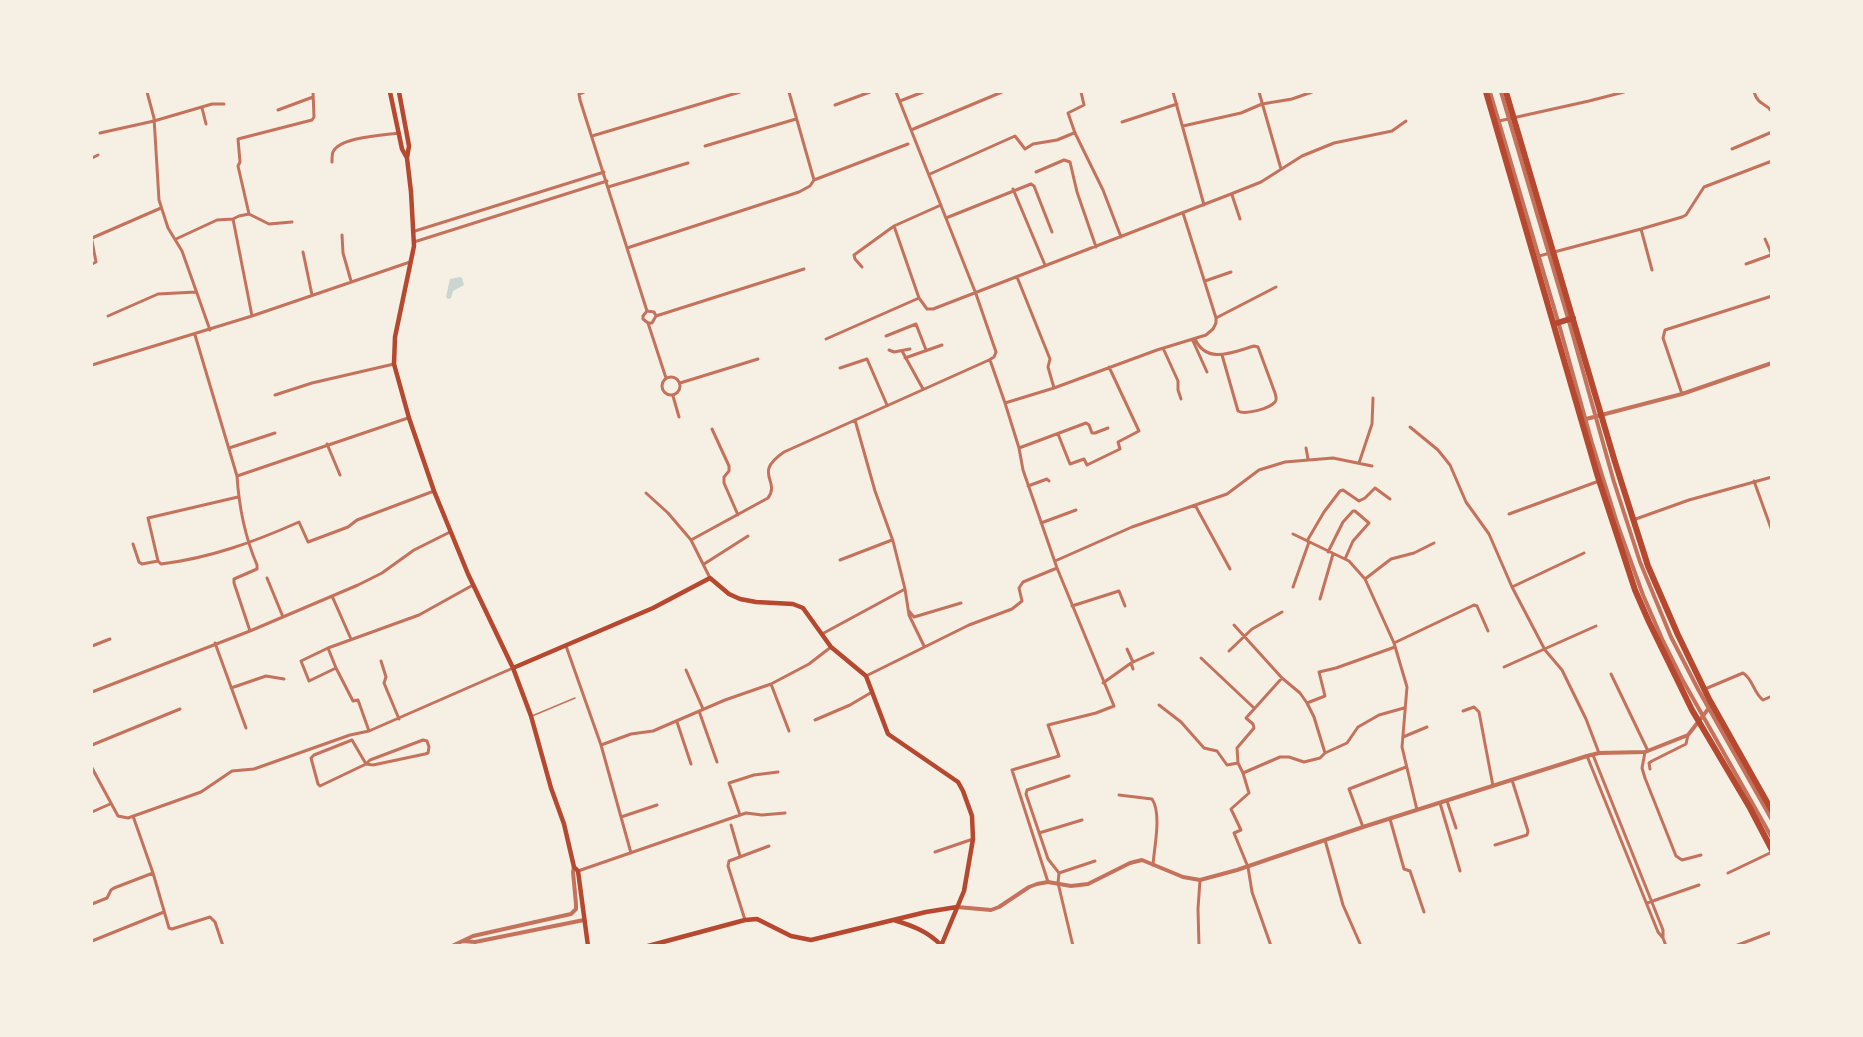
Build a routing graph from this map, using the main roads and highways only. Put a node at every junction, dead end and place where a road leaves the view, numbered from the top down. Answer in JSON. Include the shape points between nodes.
{"nodes":[{"id":1,"x":390,"y":92,"type":"edge"},
{"id":2,"x":399,"y":92,"type":"edge"},
{"id":3,"x":1486,"y":92,"type":"edge"},
{"id":4,"x":1506,"y":92,"type":"edge"},
{"id":5,"x":407,"y":158,"type":"junction"},
{"id":6,"x":1571,"y":322,"type":"junction"},
{"id":7,"x":1557,"y":326,"type":"junction"},
{"id":8,"x":523,"y":663,"type":"junction"},
{"id":9,"x":513,"y":668,"type":"junction"},
{"id":10,"x":517,"y":678,"type":"junction"},
{"id":11,"x":1772,"y":811,"type":"edge"},
{"id":12,"x":1772,"y":851,"type":"edge"},
{"id":13,"x":957,"y":908,"type":"junction"},
{"id":14,"x":892,"y":919,"type":"junction"},
{"id":15,"x":588,"y":945,"type":"edge"},
{"id":16,"x":648,"y":945,"type":"edge"},
{"id":17,"x":941,"y":945,"type":"edge"}],
"edges":[{"from":1,"to":5,"type":"main road"},
{"from":2,"to":5,"type":"main road","via":[[409,146]]},
{"from":3,"to":7,"type":"highway"},
{"from":4,"to":6,"type":"highway"},
{"from":5,"to":9,"type":"main road","via":[[415,231],[395,337],[394,364],[450,532]]},
{"from":6,"to":7,"type":"highway"},
{"from":6,"to":11,"type":"highway","via":[[1648,566],[1709,699]]},
{"from":7,"to":12,"type":"highway","via":[[1600,486],[1640,601],[1692,710]]},
{"from":8,"to":9,"type":"main road"},
{"from":8,"to":10,"type":"main road"},
{"from":8,"to":13,"type":"main road","via":[[652,608],[710,578],[740,599],[803,608],[831,647],[866,676],[888,734],[957,782],[963,791],[972,816],[973,839]]},
{"from":9,"to":10,"type":"main road"},
{"from":10,"to":15,"type":"main road","via":[[567,833]]},
{"from":13,"to":14,"type":"main road"},
{"from":13,"to":17,"type":"main road"},
{"from":14,"to":16,"type":"main road","via":[[811,940],[791,936],[757,919],[745,920]]},
{"from":14,"to":17,"type":"main road","via":[[916,927]]}]}
